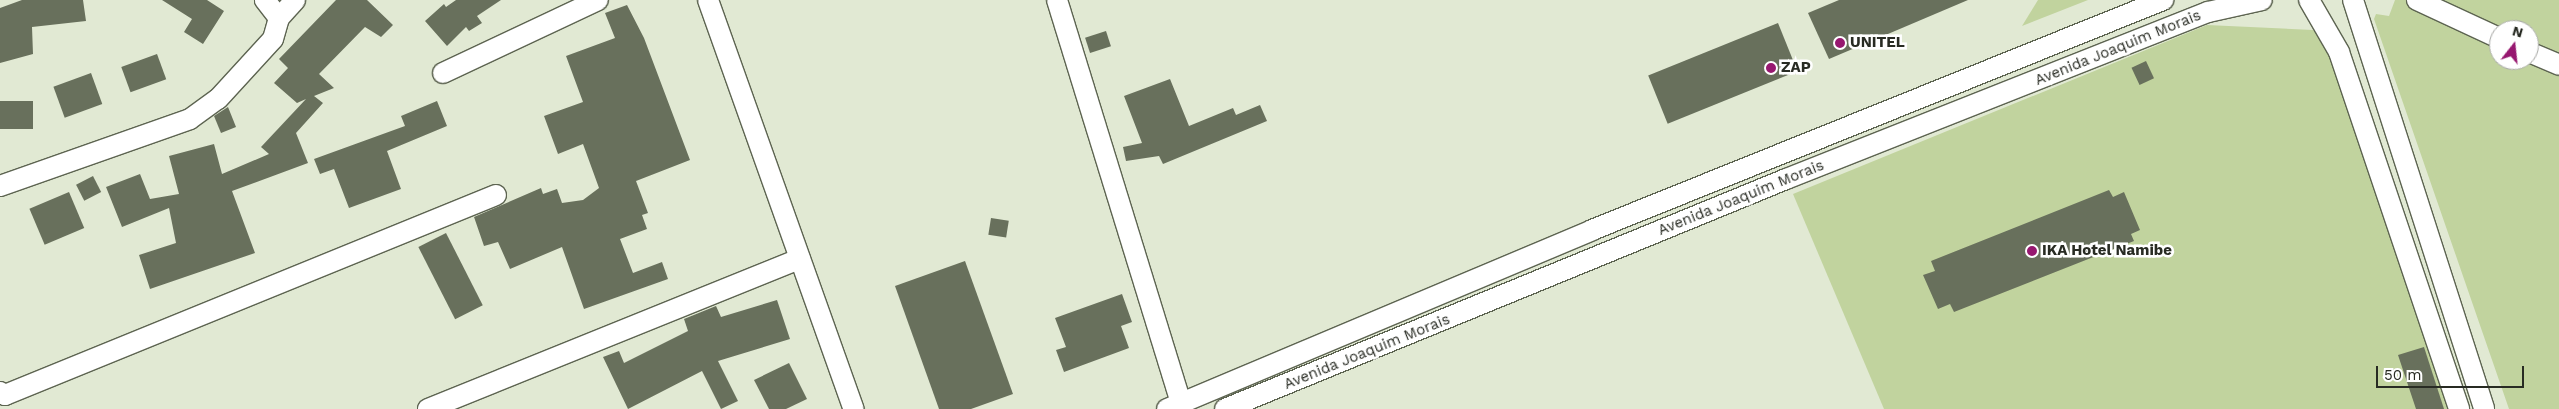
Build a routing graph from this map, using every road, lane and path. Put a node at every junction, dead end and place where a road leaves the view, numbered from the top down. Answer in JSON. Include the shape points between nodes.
{"nodes":[{"id":1,"x":265,"y":0,"type":"edge"},
{"id":2,"x":296,"y":0,"type":"edge"},
{"id":3,"x":598,"y":0,"type":"edge"},
{"id":4,"x":708,"y":0,"type":"edge"},
{"id":5,"x":1057,"y":0,"type":"edge"},
{"id":6,"x":2163,"y":0,"type":"edge"},
{"id":7,"x":2262,"y":0,"type":"edge"},
{"id":8,"x":2309,"y":0,"type":"edge"},
{"id":9,"x":2353,"y":0,"type":"edge"},
{"id":10,"x":2417,"y":0,"type":"edge"},
{"id":11,"x":279,"y":18,"type":"junction"},
{"id":12,"x":2489,"y":33,"type":"edge"},
{"id":13,"x":2539,"y":56,"type":"edge"},
{"id":14,"x":2559,"y":65,"type":"edge"},
{"id":15,"x":443,"y":73,"type":"dead end"},
{"id":16,"x":0,"y":186,"type":"edge"},
{"id":17,"x":496,"y":195,"type":"dead end"},
{"id":18,"x":800,"y":259,"type":"junction"},
{"id":19,"x":4,"y":393,"type":"edge"},
{"id":20,"x":1174,"y":406,"type":"edge"},
{"id":21,"x":428,"y":409,"type":"edge"},
{"id":22,"x":854,"y":409,"type":"edge"},
{"id":23,"x":1226,"y":409,"type":"edge"},
{"id":24,"x":2460,"y":409,"type":"edge"},
{"id":25,"x":2484,"y":409,"type":"edge"}],
"edges":[{"from":1,"to":11,"type":"street"},
{"from":2,"to":11,"type":"street"},
{"from":3,"to":15,"type":"street"},
{"from":4,"to":18,"type":"street"},
{"from":5,"to":20,"type":"street"},
{"from":6,"to":20,"type":"street","name":"Avenida Joaquim Morais","via":[[1592,230]]},
{"from":7,"to":23,"type":"street","name":"Avenida Joaquim Morais","via":[[2208,12],[1878,142]]},
{"from":8,"to":24,"type":"street","via":[[2339,52]]},
{"from":9,"to":25,"type":"street"},
{"from":10,"to":12,"type":"street"},
{"from":11,"to":16,"type":"street","via":[[273,39],[218,99],[190,119]]},
{"from":13,"to":14,"type":"street"},
{"from":17,"to":19,"type":"street"},
{"from":18,"to":21,"type":"street"},
{"from":18,"to":22,"type":"street"}]}
